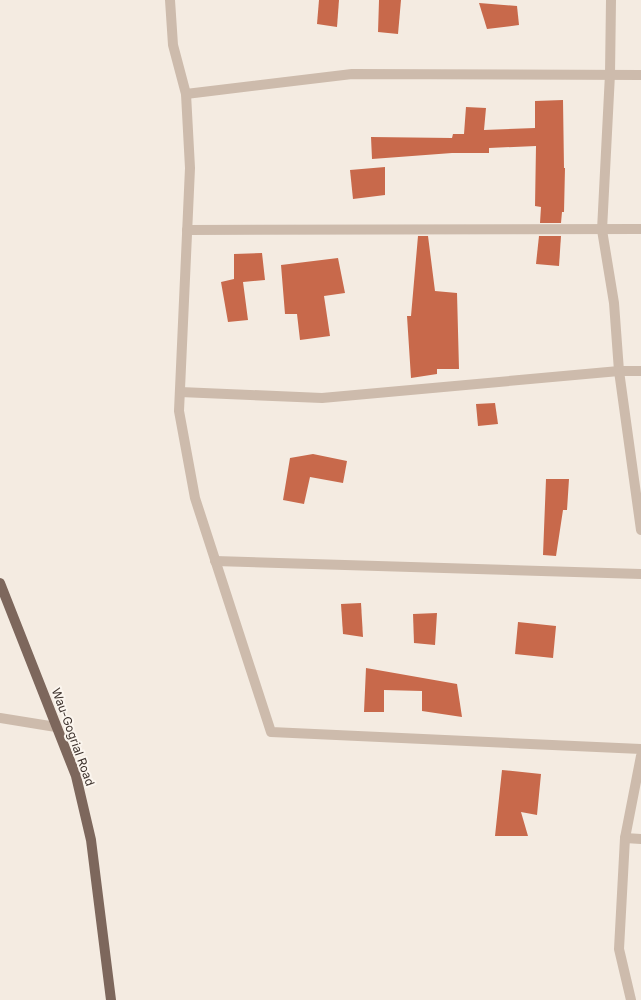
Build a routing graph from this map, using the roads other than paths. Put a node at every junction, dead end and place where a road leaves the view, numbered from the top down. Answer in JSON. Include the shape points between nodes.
{"nodes":[{"id":1,"x":170,"y":0,"type":"edge"},
{"id":2,"x":611,"y":0,"type":"edge"},
{"id":3,"x":610,"y":74,"type":"junction"},
{"id":4,"x":641,"y":75,"type":"edge"},
{"id":5,"x":186,"y":94,"type":"junction"},
{"id":6,"x":641,"y":229,"type":"edge"},
{"id":7,"x":187,"y":230,"type":"junction"},
{"id":8,"x":602,"y":230,"type":"junction"},
{"id":9,"x":619,"y":371,"type":"junction"},
{"id":10,"x":641,"y":371,"type":"edge"},
{"id":11,"x":180,"y":392,"type":"junction"},
{"id":12,"x":641,"y":530,"type":"edge"},
{"id":13,"x":215,"y":561,"type":"junction"},
{"id":14,"x":641,"y":574,"type":"edge"},
{"id":15,"x":0,"y":583,"type":"edge"},
{"id":16,"x":0,"y":718,"type":"edge"},
{"id":17,"x":56,"y":728,"type":"junction"},
{"id":18,"x":641,"y":748,"type":"edge"},
{"id":19,"x":641,"y":756,"type":"edge"},
{"id":20,"x":626,"y":838,"type":"junction"},
{"id":21,"x":641,"y":839,"type":"edge"},
{"id":22,"x":111,"y":1000,"type":"edge"},
{"id":23,"x":631,"y":1000,"type":"edge"}],
"edges":[{"from":1,"to":5,"type":"street","via":[[173,45]]},
{"from":2,"to":3,"type":"street"},
{"from":3,"to":4,"type":"street"},
{"from":3,"to":5,"type":"street","via":[[352,74]]},
{"from":3,"to":8,"type":"street"},
{"from":5,"to":7,"type":"street","via":[[190,168]]},
{"from":6,"to":8,"type":"street"},
{"from":7,"to":8,"type":"street"},
{"from":7,"to":11,"type":"street"},
{"from":8,"to":9,"type":"street","via":[[614,304]]},
{"from":9,"to":10,"type":"street"},
{"from":9,"to":11,"type":"street","via":[[322,398]]},
{"from":9,"to":12,"type":"street"},
{"from":11,"to":13,"type":"street","via":[[179,411],[196,498]]},
{"from":13,"to":14,"type":"street"},
{"from":13,"to":18,"type":"street","via":[[271,732]]},
{"from":15,"to":17,"type":"main road","name":"Wau-Gogrial Road"},
{"from":16,"to":17,"type":"street"},
{"from":17,"to":22,"type":"main road","name":"Wau-Gogrial Road","via":[[76,776],[91,840]]},
{"from":19,"to":20,"type":"street"},
{"from":20,"to":21,"type":"street"},
{"from":20,"to":23,"type":"street","via":[[619,950]]}]}
